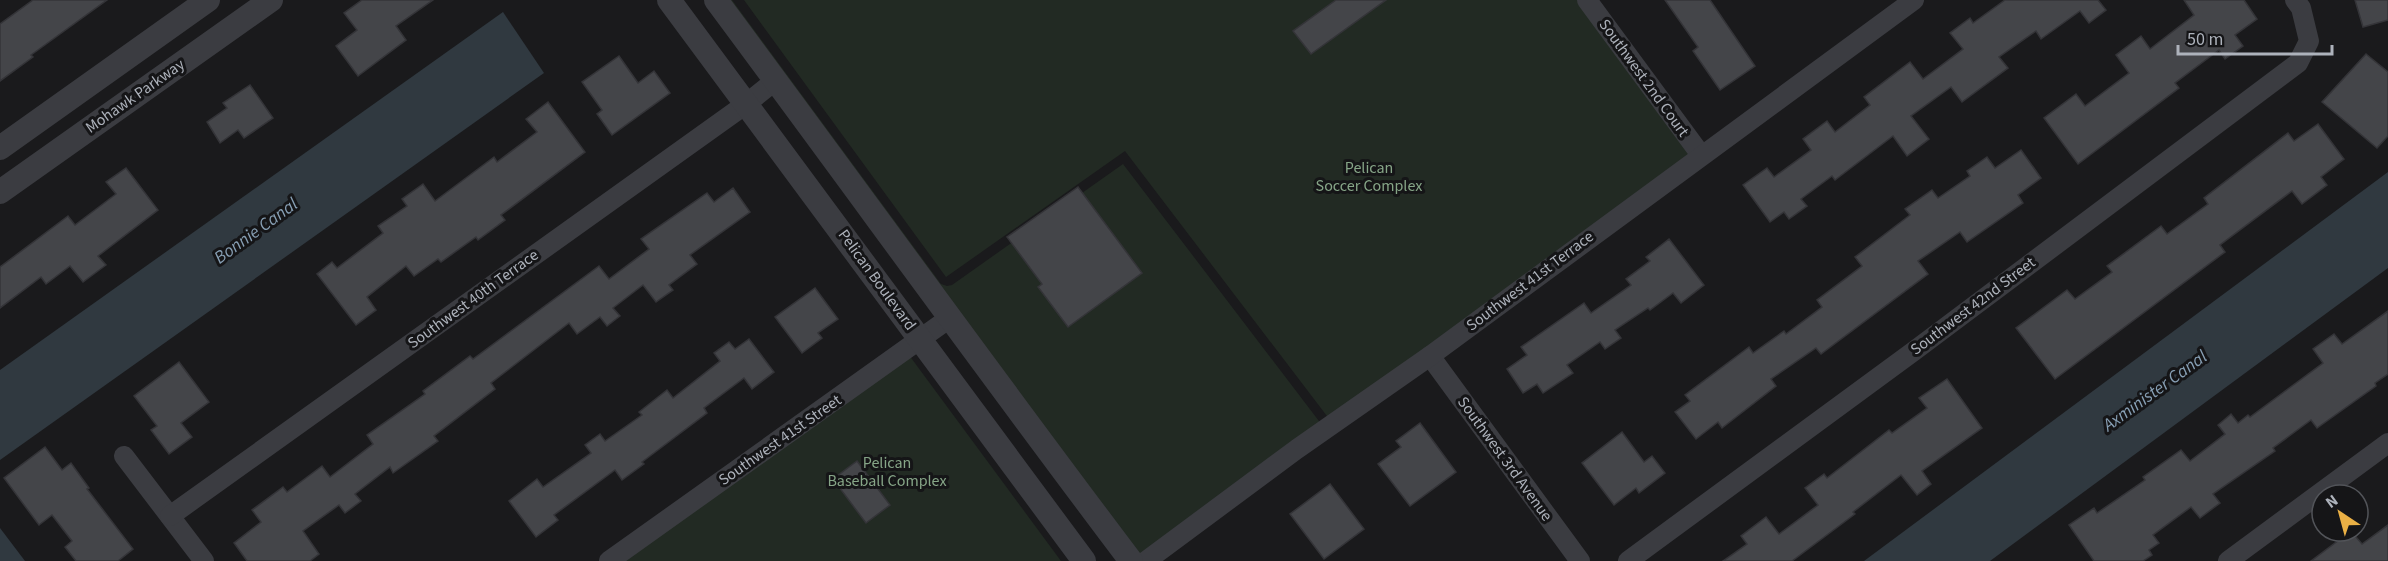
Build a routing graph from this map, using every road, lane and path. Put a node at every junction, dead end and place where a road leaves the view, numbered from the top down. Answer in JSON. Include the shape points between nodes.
{"nodes":[{"id":1,"x":208,"y":0,"type":"edge"},
{"id":2,"x":271,"y":0,"type":"edge"},
{"id":3,"x":669,"y":0,"type":"edge"},
{"id":4,"x":716,"y":0,"type":"edge"},
{"id":5,"x":1587,"y":0,"type":"edge"},
{"id":6,"x":1914,"y":0,"type":"edge"},
{"id":7,"x":2295,"y":0,"type":"edge"},
{"id":8,"x":776,"y":80,"type":"junction"},
{"id":9,"x":746,"y":104,"type":"junction"},
{"id":10,"x":0,"y":148,"type":"edge"},
{"id":11,"x":1701,"y":155,"type":"junction"},
{"id":12,"x":0,"y":192,"type":"edge"},
{"id":13,"x":951,"y":317,"type":"junction"},
{"id":14,"x":921,"y":340,"type":"junction"},
{"id":15,"x":1430,"y":356,"type":"junction"},
{"id":16,"x":2388,"y":443,"type":"edge"},
{"id":17,"x":124,"y":456,"type":"dead end"},
{"id":18,"x":170,"y":516,"type":"junction"},
{"id":19,"x":204,"y":561,"type":"edge"},
{"id":20,"x":609,"y":561,"type":"edge"},
{"id":21,"x":1084,"y":561,"type":"edge"},
{"id":22,"x":1131,"y":561,"type":"edge"},
{"id":23,"x":1146,"y":561,"type":"edge"},
{"id":24,"x":1580,"y":561,"type":"edge"},
{"id":25,"x":1628,"y":561,"type":"edge"},
{"id":26,"x":2228,"y":561,"type":"edge"}],
"edges":[{"from":1,"to":10,"type":"street"},
{"from":2,"to":12,"type":"street","name":"Mohawk Parkway"},
{"from":3,"to":9,"type":"street","name":"Pelican Boulevard"},
{"from":4,"to":8,"type":"street"},
{"from":5,"to":11,"type":"street","name":"Southwest 2nd Court"},
{"from":6,"to":11,"type":"street","name":"Southwest 41st Terrace"},
{"from":7,"to":25,"type":"street","name":"Southwest 42nd Street","via":[[2301,8],[2309,41],[2298,63]]},
{"from":8,"to":9,"type":"street","name":"Southwest 40th Terrace"},
{"from":8,"to":13,"type":"street"},
{"from":9,"to":14,"type":"street","name":"Pelican Boulevard"},
{"from":9,"to":18,"type":"street","name":"Southwest 40th Terrace"},
{"from":11,"to":15,"type":"street","name":"Southwest 41st Terrace"},
{"from":13,"to":14,"type":"street","name":"Southwest 41st Street"},
{"from":13,"to":22,"type":"street"},
{"from":14,"to":20,"type":"street","name":"Southwest 41st Street"},
{"from":14,"to":21,"type":"street","name":"Pelican Boulevard"},
{"from":15,"to":23,"type":"street","name":"Southwest 41st Terrace"},
{"from":15,"to":24,"type":"street","name":"Southwest 3rd Avenue"},
{"from":16,"to":26,"type":"street"},
{"from":17,"to":18,"type":"street"},
{"from":18,"to":19,"type":"street"}]}
